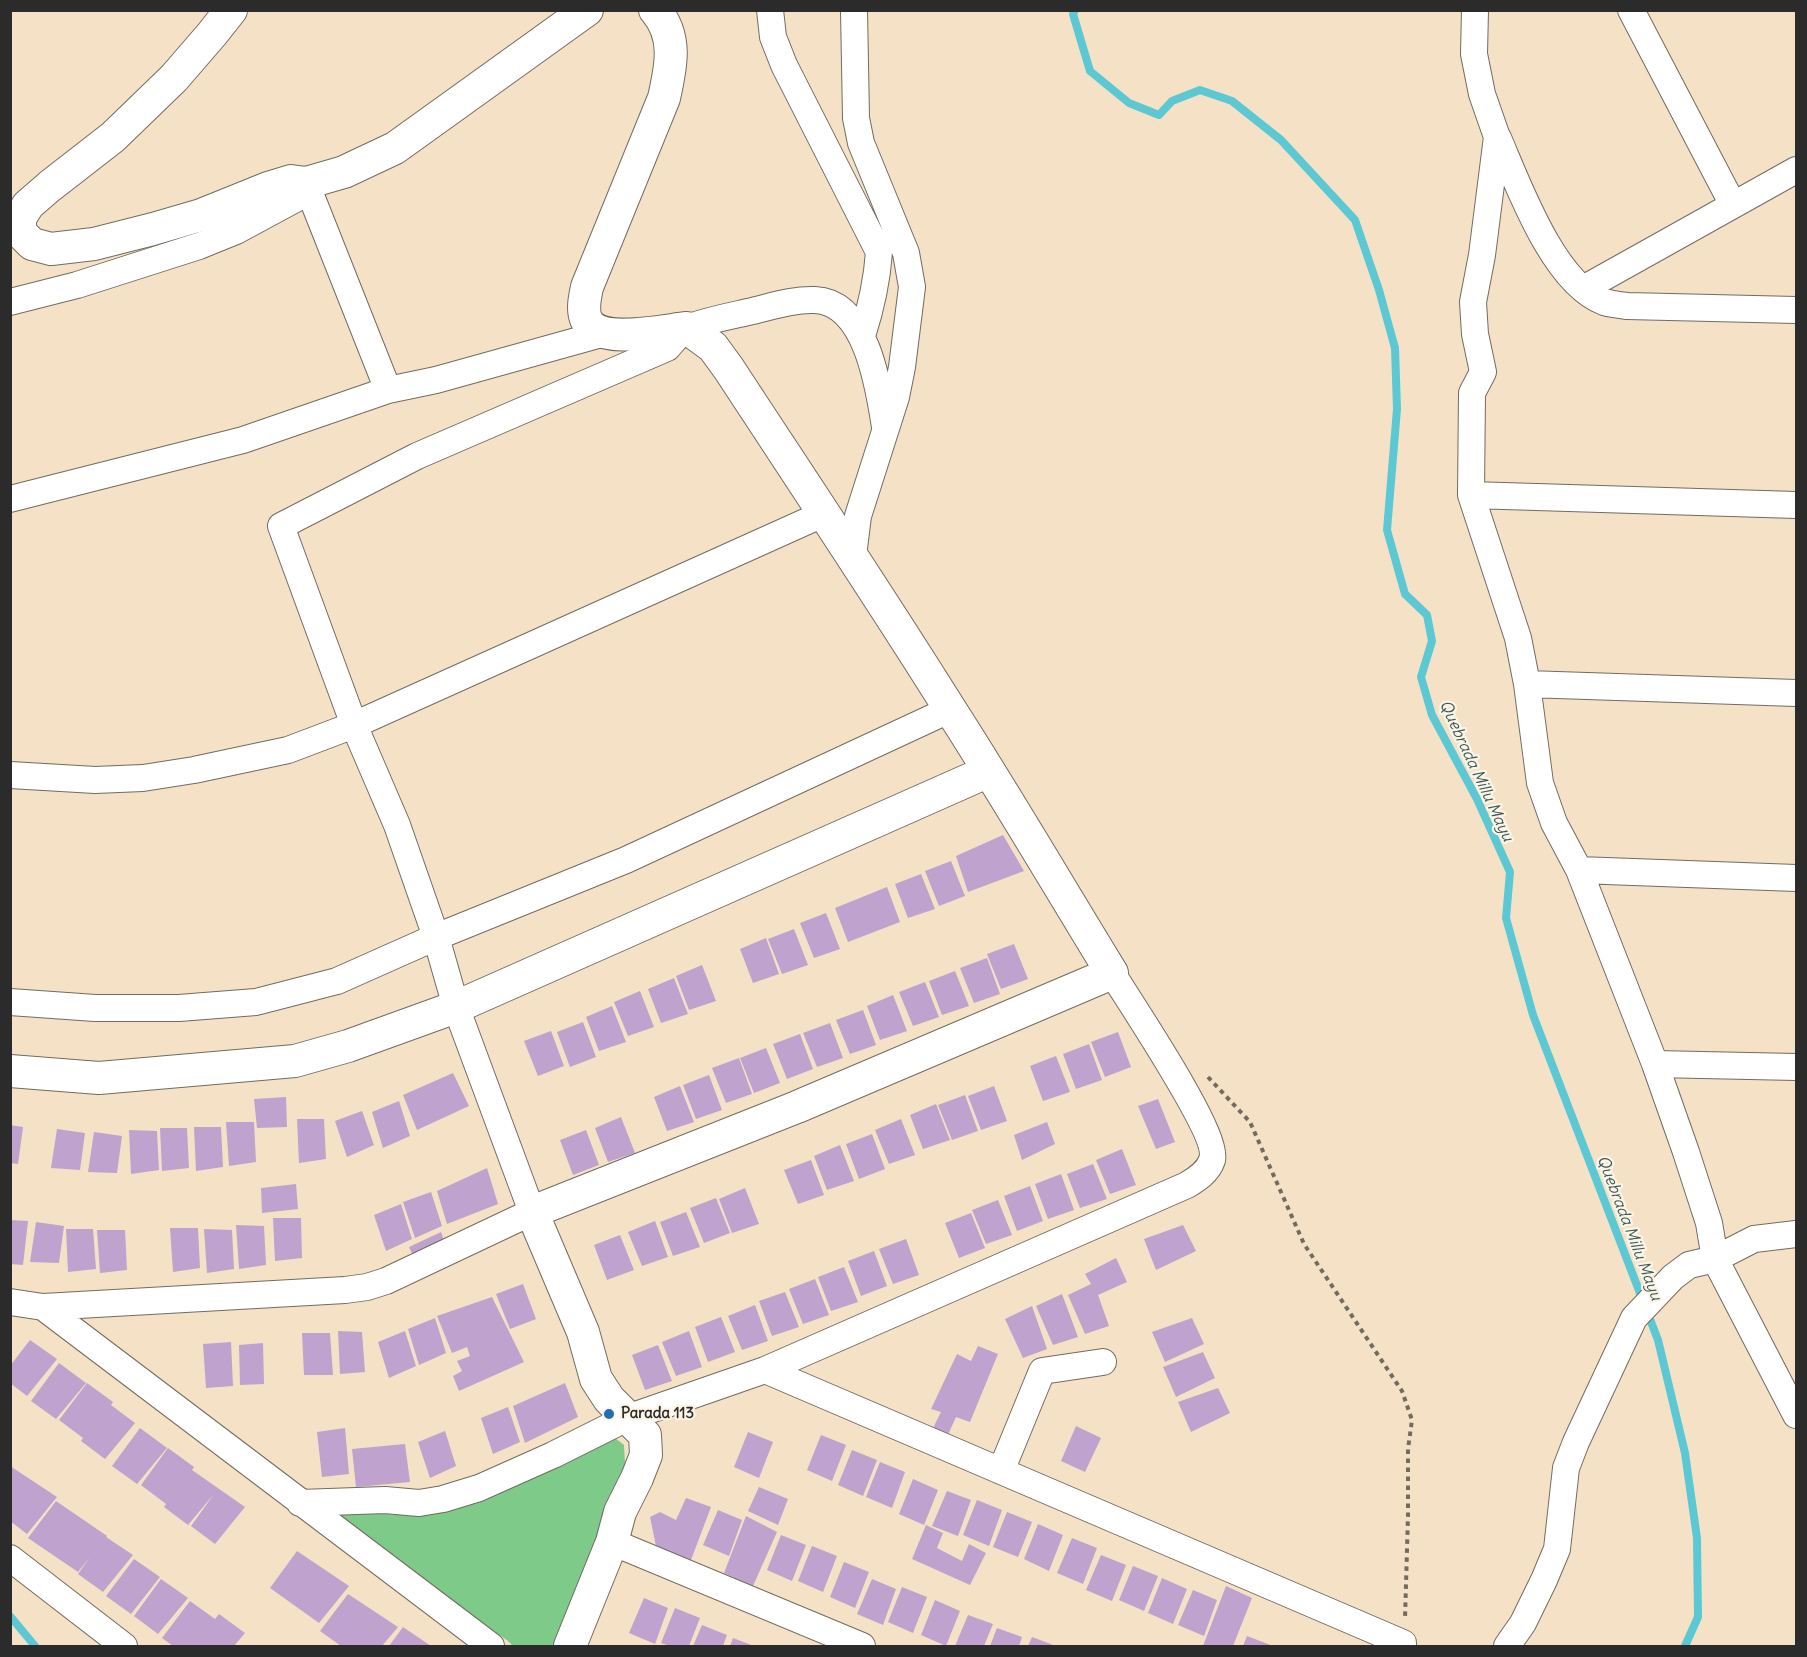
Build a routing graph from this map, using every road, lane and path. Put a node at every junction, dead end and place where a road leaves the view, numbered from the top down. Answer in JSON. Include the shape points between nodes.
{"nodes":[{"id":1,"x":231,"y":10,"type":"edge"},
{"id":2,"x":587,"y":10,"type":"edge"},
{"id":3,"x":655,"y":10,"type":"edge"},
{"id":4,"x":770,"y":10,"type":"edge"},
{"id":5,"x":854,"y":10,"type":"edge"},
{"id":6,"x":1475,"y":10,"type":"edge"},
{"id":7,"x":1631,"y":10,"type":"edge"},
{"id":8,"x":1497,"y":137,"type":"junction"},
{"id":9,"x":1797,"y":170,"type":"edge"},
{"id":10,"x":306,"y":183,"type":"junction"},
{"id":11,"x":1733,"y":205,"type":"junction"},
{"id":12,"x":1583,"y":289,"type":"junction"},
{"id":13,"x":10,"y":302,"type":"edge"},
{"id":14,"x":1797,"y":310,"type":"edge"},
{"id":15,"x":687,"y":328,"type":"junction"},
{"id":16,"x":605,"y":333,"type":"junction"},
{"id":17,"x":862,"y":336,"type":"junction"},
{"id":18,"x":388,"y":390,"type":"junction"},
{"id":19,"x":885,"y":427,"type":"junction"},
{"id":20,"x":1471,"y":495,"type":"junction"},
{"id":21,"x":10,"y":499,"type":"edge"},
{"id":22,"x":1797,"y":506,"type":"edge"},
{"id":23,"x":823,"y":514,"type":"junction"},
{"id":24,"x":853,"y":556,"type":"junction"},
{"id":25,"x":1527,"y":684,"type":"junction"},
{"id":26,"x":1797,"y":693,"type":"edge"},
{"id":27,"x":951,"y":709,"type":"junction"},
{"id":28,"x":354,"y":725,"type":"junction"},
{"id":29,"x":989,"y":771,"type":"junction"},
{"id":30,"x":10,"y":775,"type":"edge"},
{"id":31,"x":1579,"y":870,"type":"junction"},
{"id":32,"x":1797,"y":878,"type":"edge"},
{"id":33,"x":436,"y":937,"type":"junction"},
{"id":34,"x":1112,"y":973,"type":"junction"},
{"id":35,"x":10,"y":1002,"type":"edge"},
{"id":36,"x":456,"y":1007,"type":"junction"},
{"id":37,"x":1654,"y":1064,"type":"junction"},
{"id":38,"x":1797,"y":1067,"type":"edge"},
{"id":39,"x":10,"y":1071,"type":"edge"},
{"id":40,"x":1206,"y":1075,"type":"dead end"},
{"id":41,"x":532,"y":1212,"type":"junction"},
{"id":42,"x":1797,"y":1234,"type":"edge"},
{"id":43,"x":1715,"y":1259,"type":"junction"},
{"id":44,"x":10,"y":1302,"type":"edge"},
{"id":45,"x":43,"y":1307,"type":"junction"},
{"id":46,"x":1103,"y":1362,"type":"dead end"},
{"id":47,"x":765,"y":1370,"type":"junction"},
{"id":48,"x":1797,"y":1415,"type":"edge"},
{"id":49,"x":627,"y":1418,"type":"junction"},
{"id":50,"x":1002,"y":1471,"type":"junction"},
{"id":51,"x":300,"y":1503,"type":"junction"},
{"id":52,"x":612,"y":1542,"type":"junction"},
{"id":53,"x":10,"y":1557,"type":"edge"},
{"id":54,"x":1403,"y":1645,"type":"edge"},
{"id":55,"x":124,"y":1647,"type":"edge"},
{"id":56,"x":491,"y":1647,"type":"edge"},
{"id":57,"x":570,"y":1647,"type":"edge"},
{"id":58,"x":862,"y":1647,"type":"edge"},
{"id":59,"x":1507,"y":1647,"type":"edge"}],
"edges":[{"from":1,"to":10,"type":"street","via":[[174,78],[113,137],[28,205],[20,218],[20,232],[32,244],[51,249],[94,244],[201,215],[291,181]]},
{"from":2,"to":10,"type":"street","via":[[395,148],[344,172]]},
{"from":3,"to":16,"type":"street","via":[[663,19],[672,45],[664,98],[587,287],[584,304],[590,326]]},
{"from":4,"to":17,"type":"street","via":[[773,38],[784,65],[879,252],[874,294]]},
{"from":5,"to":19,"type":"street","via":[[856,118],[861,143],[906,253],[912,287],[902,367]]},
{"from":6,"to":8,"type":"street","via":[[1474,54]]},
{"from":7,"to":11,"type":"street"},
{"from":8,"to":12,"type":"street","via":[[1552,252]]},
{"from":8,"to":20,"type":"street","via":[[1473,302],[1483,372],[1472,393]]},
{"from":9,"to":11,"type":"street"},
{"from":10,"to":13,"type":"street","via":[[299,197],[199,246]]},
{"from":10,"to":18,"type":"street"},
{"from":11,"to":12,"type":"street"},
{"from":12,"to":14,"type":"street","via":[[1603,301],[1627,306]]},
{"from":15,"to":16,"type":"street","via":[[628,336]]},
{"from":15,"to":17,"type":"street","via":[[796,301],[818,300],[833,304]]},
{"from":15,"to":23,"type":"street","via":[[712,347],[729,369]]},
{"from":15,"to":28,"type":"street","via":[[667,348],[417,456],[281,526]]},
{"from":16,"to":18,"type":"street"},
{"from":17,"to":19,"type":"street","via":[[875,370]]},
{"from":18,"to":21,"type":"street","via":[[243,440]]},
{"from":19,"to":24,"type":"street","via":[[858,516]]},
{"from":20,"to":22,"type":"street"},
{"from":20,"to":25,"type":"street","via":[[1518,638]]},
{"from":23,"to":24,"type":"street"},
{"from":23,"to":28,"type":"street"},
{"from":24,"to":27,"type":"street"},
{"from":25,"to":26,"type":"street"},
{"from":25,"to":31,"type":"street","via":[[1540,783],[1554,823]]},
{"from":27,"to":29,"type":"street"},
{"from":27,"to":33,"type":"street","via":[[626,860]]},
{"from":28,"to":30,"type":"street","via":[[288,750],[143,778],[95,780]]},
{"from":28,"to":33,"type":"street","via":[[398,825]]},
{"from":29,"to":34,"type":"street"},
{"from":29,"to":36,"type":"street"},
{"from":31,"to":32,"type":"street"},
{"from":31,"to":37,"type":"street"},
{"from":33,"to":35,"type":"street","via":[[338,981],[256,1002],[179,1008]]},
{"from":33,"to":36,"type":"street"},
{"from":34,"to":41,"type":"street","via":[[797,1107]]},
{"from":34,"to":47,"type":"street","via":[[1202,1122],[1213,1159],[1203,1175]]},
{"from":36,"to":39,"type":"street","via":[[348,1046],[295,1060],[99,1078]]},
{"from":36,"to":41,"type":"street"},
{"from":37,"to":38,"type":"street"},
{"from":37,"to":43,"type":"street","via":[[1709,1223]]},
{"from":40,"to":54,"type":"path","via":[[1250,1122],[1304,1244],[1402,1391],[1412,1420]]},
{"from":41,"to":45,"type":"street","via":[[367,1287]]},
{"from":41,"to":49,"type":"street","via":[[583,1332],[596,1379]]},
{"from":42,"to":43,"type":"street","via":[[1755,1239]]},
{"from":43,"to":48,"type":"street"},
{"from":43,"to":59,"type":"street","via":[[1689,1265],[1634,1318],[1566,1468],[1557,1549],[1523,1623]]},
{"from":44,"to":45,"type":"street"},
{"from":45,"to":51,"type":"street"},
{"from":46,"to":50,"type":"street","via":[[1042,1371]]},
{"from":47,"to":49,"type":"street"},
{"from":47,"to":50,"type":"street"},
{"from":49,"to":51,"type":"street","via":[[479,1488],[443,1498],[419,1503]]},
{"from":49,"to":52,"type":"street","via":[[645,1436],[646,1455],[620,1512]]},
{"from":50,"to":54,"type":"street"},
{"from":51,"to":56,"type":"street"},
{"from":52,"to":57,"type":"street"},
{"from":52,"to":58,"type":"street"},
{"from":53,"to":55,"type":"street"}]}
